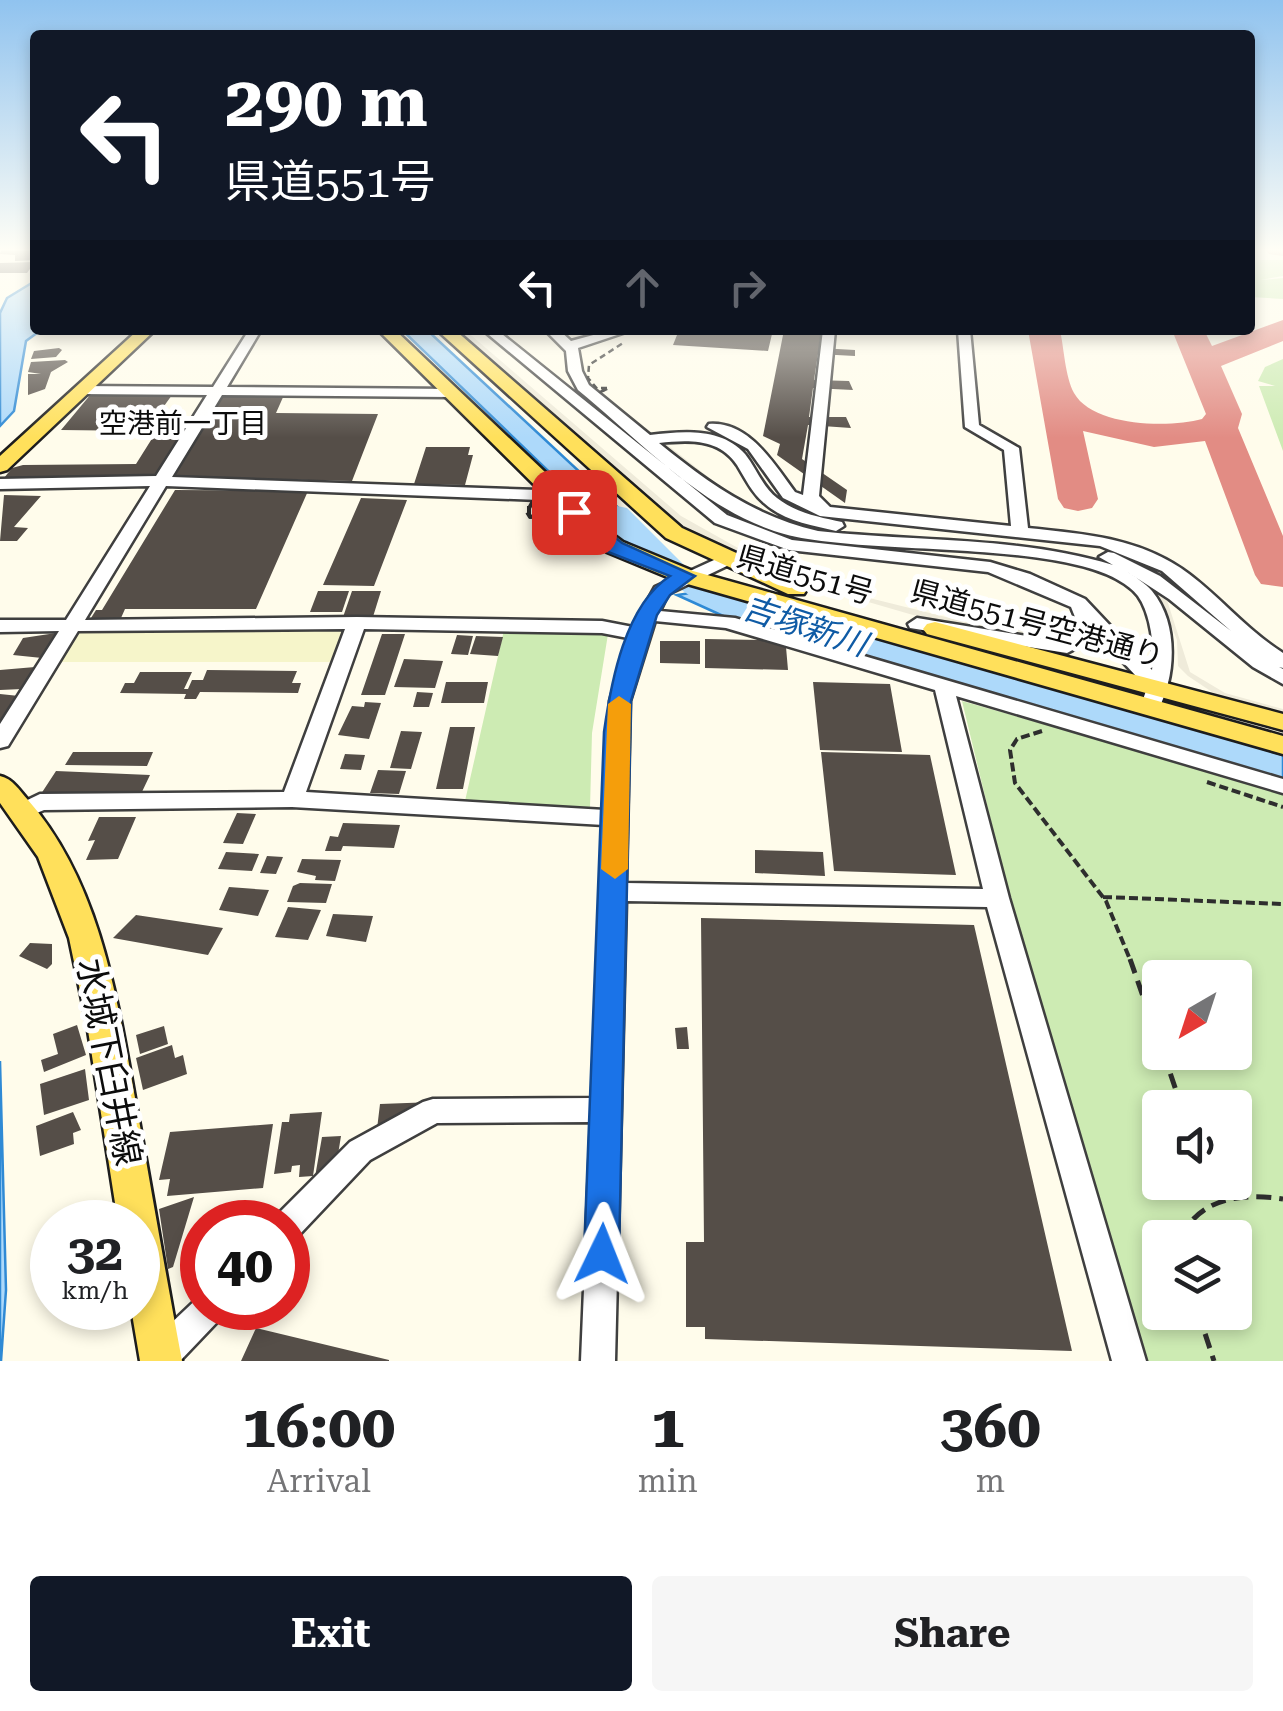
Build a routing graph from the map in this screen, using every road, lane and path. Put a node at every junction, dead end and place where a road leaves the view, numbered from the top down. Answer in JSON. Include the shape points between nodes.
{"nodes":[{"id":1,"x":141,"y":335,"type":"edge"},
{"id":2,"x":251,"y":335,"type":"edge"},
{"id":3,"x":391,"y":335,"type":"edge"},
{"id":4,"x":452,"y":335,"type":"edge"},
{"id":5,"x":495,"y":335,"type":"edge"},
{"id":6,"x":508,"y":335,"type":"edge"},
{"id":7,"x":552,"y":335,"type":"edge"},
{"id":8,"x":829,"y":335,"type":"edge"},
{"id":9,"x":837,"y":335,"type":"edge"},
{"id":10,"x":955,"y":335,"type":"edge"},
{"id":11,"x":964,"y":335,"type":"edge"},
{"id":12,"x":624,"y":336,"type":"edge"},
{"id":13,"x":518,"y":354,"type":"junction"},
{"id":14,"x":537,"y":370,"type":"junction"},
{"id":15,"x":80,"y":390,"type":"junction"},
{"id":16,"x":218,"y":390,"type":"junction"},
{"id":17,"x":604,"y":390,"type":"dead end"},
{"id":18,"x":450,"y":393,"type":"junction"},
{"id":19,"x":604,"y":398,"type":"dead end"},
{"id":20,"x":714,"y":426,"type":"dead end"},
{"id":21,"x":734,"y":428,"type":"dead end"},
{"id":22,"x":617,"y":436,"type":"junction"},
{"id":23,"x":650,"y":440,"type":"junction"},
{"id":24,"x":0,"y":466,"type":"edge"},
{"id":25,"x":164,"y":481,"type":"junction"},
{"id":26,"x":0,"y":484,"type":"edge"},
{"id":27,"x":539,"y":499,"type":"junction"},
{"id":28,"x":820,"y":503,"type":"junction"},
{"id":29,"x":1015,"y":529,"type":"junction"},
{"id":30,"x":724,"y":560,"type":"junction"},
{"id":31,"x":694,"y":572,"type":"junction"},
{"id":32,"x":1078,"y":603,"type":"junction"},
{"id":33,"x":357,"y":623,"type":"junction"},
{"id":34,"x":643,"y":624,"type":"junction"},
{"id":35,"x":917,"y":624,"type":"junction"},
{"id":36,"x":0,"y":626,"type":"edge"},
{"id":37,"x":72,"y":628,"type":"junction"},
{"id":38,"x":1283,"y":650,"type":"edge"},
{"id":39,"x":1283,"y":662,"type":"edge"},
{"id":40,"x":1283,"y":678,"type":"edge"},
{"id":41,"x":944,"y":687,"type":"junction"},
{"id":42,"x":1153,"y":697,"type":"junction"},
{"id":43,"x":1283,"y":722,"type":"edge"},
{"id":44,"x":1056,"y":730,"type":"dead end"},
{"id":45,"x":0,"y":741,"type":"edge"},
{"id":46,"x":1283,"y":745,"type":"edge"},
{"id":47,"x":1197,"y":779,"type":"dead end"},
{"id":48,"x":1283,"y":786,"type":"edge"},
{"id":49,"x":12,"y":798,"type":"edge"},
{"id":50,"x":292,"y":799,"type":"junction"},
{"id":51,"x":1283,"y":808,"type":"edge"},
{"id":52,"x":616,"y":818,"type":"junction"},
{"id":53,"x":614,"y":892,"type":"junction"},
{"id":54,"x":1102,"y":897,"type":"junction"},
{"id":55,"x":997,"y":898,"type":"junction"},
{"id":56,"x":1283,"y":904,"type":"edge"},
{"id":57,"x":1142,"y":994,"type":"edge"},
{"id":58,"x":606,"y":1110,"type":"junction"},
{"id":59,"x":1252,"y":1199,"type":"edge"},
{"id":60,"x":1283,"y":1199,"type":"edge"},
{"id":61,"x":1213,"y":1200,"type":"edge"},
{"id":62,"x":310,"y":1202,"type":"edge"},
{"id":63,"x":1192,"y":1220,"type":"edge"},
{"id":64,"x":187,"y":1330,"type":"edge"},
{"id":65,"x":1204,"y":1330,"type":"edge"},
{"id":66,"x":160,"y":1359,"type":"edge"},
{"id":67,"x":598,"y":1361,"type":"edge"},
{"id":68,"x":1130,"y":1361,"type":"edge"},
{"id":69,"x":1214,"y":1361,"type":"edge"}],
"edges":[{"from":1,"to":15,"type":"main road"},
{"from":2,"to":16,"type":"street"},
{"from":3,"to":18,"type":"main road","name":"県道551号"},
{"from":4,"to":30,"type":"main road","name":"県道551号空港通り","via":[[638,504]]},
{"from":5,"to":13,"type":"street"},
{"from":6,"to":13,"type":"street"},
{"from":7,"to":12,"type":"street"},
{"from":7,"to":14,"type":"street","via":[[564,360]]},
{"from":7,"to":23,"type":"street","via":[[583,387]]},
{"from":8,"to":28,"type":"street"},
{"from":9,"to":28,"type":"street"},
{"from":10,"to":29,"type":"street","via":[[963,428],[1000,448]]},
{"from":11,"to":29,"type":"street","via":[[972,427],[1011,448]]},
{"from":12,"to":17,"type":"path","bridge":true,"via":[[588,365],[588,378],[600,392],[609,388]]},
{"from":12,"to":19,"type":"path","via":[[599,348],[583,368],[586,384]]},
{"from":13,"to":14,"type":"street"},
{"from":14,"to":22,"type":"street"},
{"from":15,"to":16,"type":"street"},
{"from":15,"to":24,"type":"main road"},
{"from":16,"to":18,"type":"street"},
{"from":16,"to":25,"type":"street"},
{"from":18,"to":27,"type":"main road","name":"県道551号"},
{"from":20,"to":28,"type":"street","via":[[753,446],[789,496]]},
{"from":21,"to":28,"type":"street","via":[[764,445],[785,480]]},
{"from":22,"to":23,"type":"street"},
{"from":22,"to":32,"type":"street","via":[[742,530],[798,547],[990,567]]},
{"from":23,"to":40,"type":"street","via":[[688,436],[736,451],[768,500],[815,521],[1061,548],[1131,565]]},
{"from":23,"to":42,"type":"street","via":[[719,496],[785,529],[1071,559],[1123,576],[1148,600],[1164,659]]},
{"from":25,"to":26,"type":"street"},
{"from":25,"to":27,"type":"street"},
{"from":25,"to":37,"type":"street"},
{"from":27,"to":27,"type":"path","bridge":true,"via":[[530,517],[550,514]]},
{"from":27,"to":31,"type":"main road","name":"県道551号","via":[[615,548]]},
{"from":28,"to":29,"type":"street"},
{"from":29,"to":38,"type":"street","via":[[1105,534],[1151,548],[1202,580]]},
{"from":29,"to":39,"type":"street","via":[[1143,554],[1178,574],[1250,642]]},
{"from":30,"to":31,"type":"street"},
{"from":30,"to":35,"type":"main road","name":"県道551号空港通り","via":[[802,592]]},
{"from":31,"to":34,"type":"street","via":[[662,591]]},
{"from":31,"to":42,"type":"main road","name":"県道551号"},
{"from":32,"to":35,"type":"street","via":[[1091,634],[1067,647]]},
{"from":32,"to":42,"type":"street"},
{"from":33,"to":34,"type":"street"},
{"from":33,"to":37,"type":"street"},
{"from":33,"to":50,"type":"street"},
{"from":34,"to":41,"type":"street","via":[[728,622]]},
{"from":34,"to":52,"type":"street","via":[[616,732]]},
{"from":35,"to":42,"type":"main road","name":"県道551号空港通り"},
{"from":36,"to":37,"type":"street"},
{"from":37,"to":45,"type":"street"},
{"from":41,"to":48,"type":"street"},
{"from":41,"to":55,"type":"street"},
{"from":42,"to":43,"type":"main road","name":"県道551号空港通り"},
{"from":42,"to":46,"type":"main road","name":"県道551号"},
{"from":44,"to":54,"type":"path","via":[[1018,739],[1010,767],[1028,803]]},
{"from":47,"to":51,"type":"path"},
{"from":49,"to":50,"type":"street"},
{"from":49,"to":66,"type":"main road","name":"水城下臼井線","via":[[74,906],[95,970]]},
{"from":50,"to":52,"type":"street"},
{"from":52,"to":53,"type":"street"},
{"from":53,"to":55,"type":"street"},
{"from":53,"to":58,"type":"street"},
{"from":54,"to":56,"type":"path"},
{"from":54,"to":57,"type":"path"},
{"from":55,"to":68,"type":"street"},
{"from":58,"to":62,"type":"street","via":[[433,1111],[360,1151]]},
{"from":58,"to":67,"type":"street"},
{"from":59,"to":60,"type":"path"},
{"from":61,"to":63,"type":"path"},
{"from":64,"to":66,"type":"street"},
{"from":65,"to":69,"type":"path"}]}
